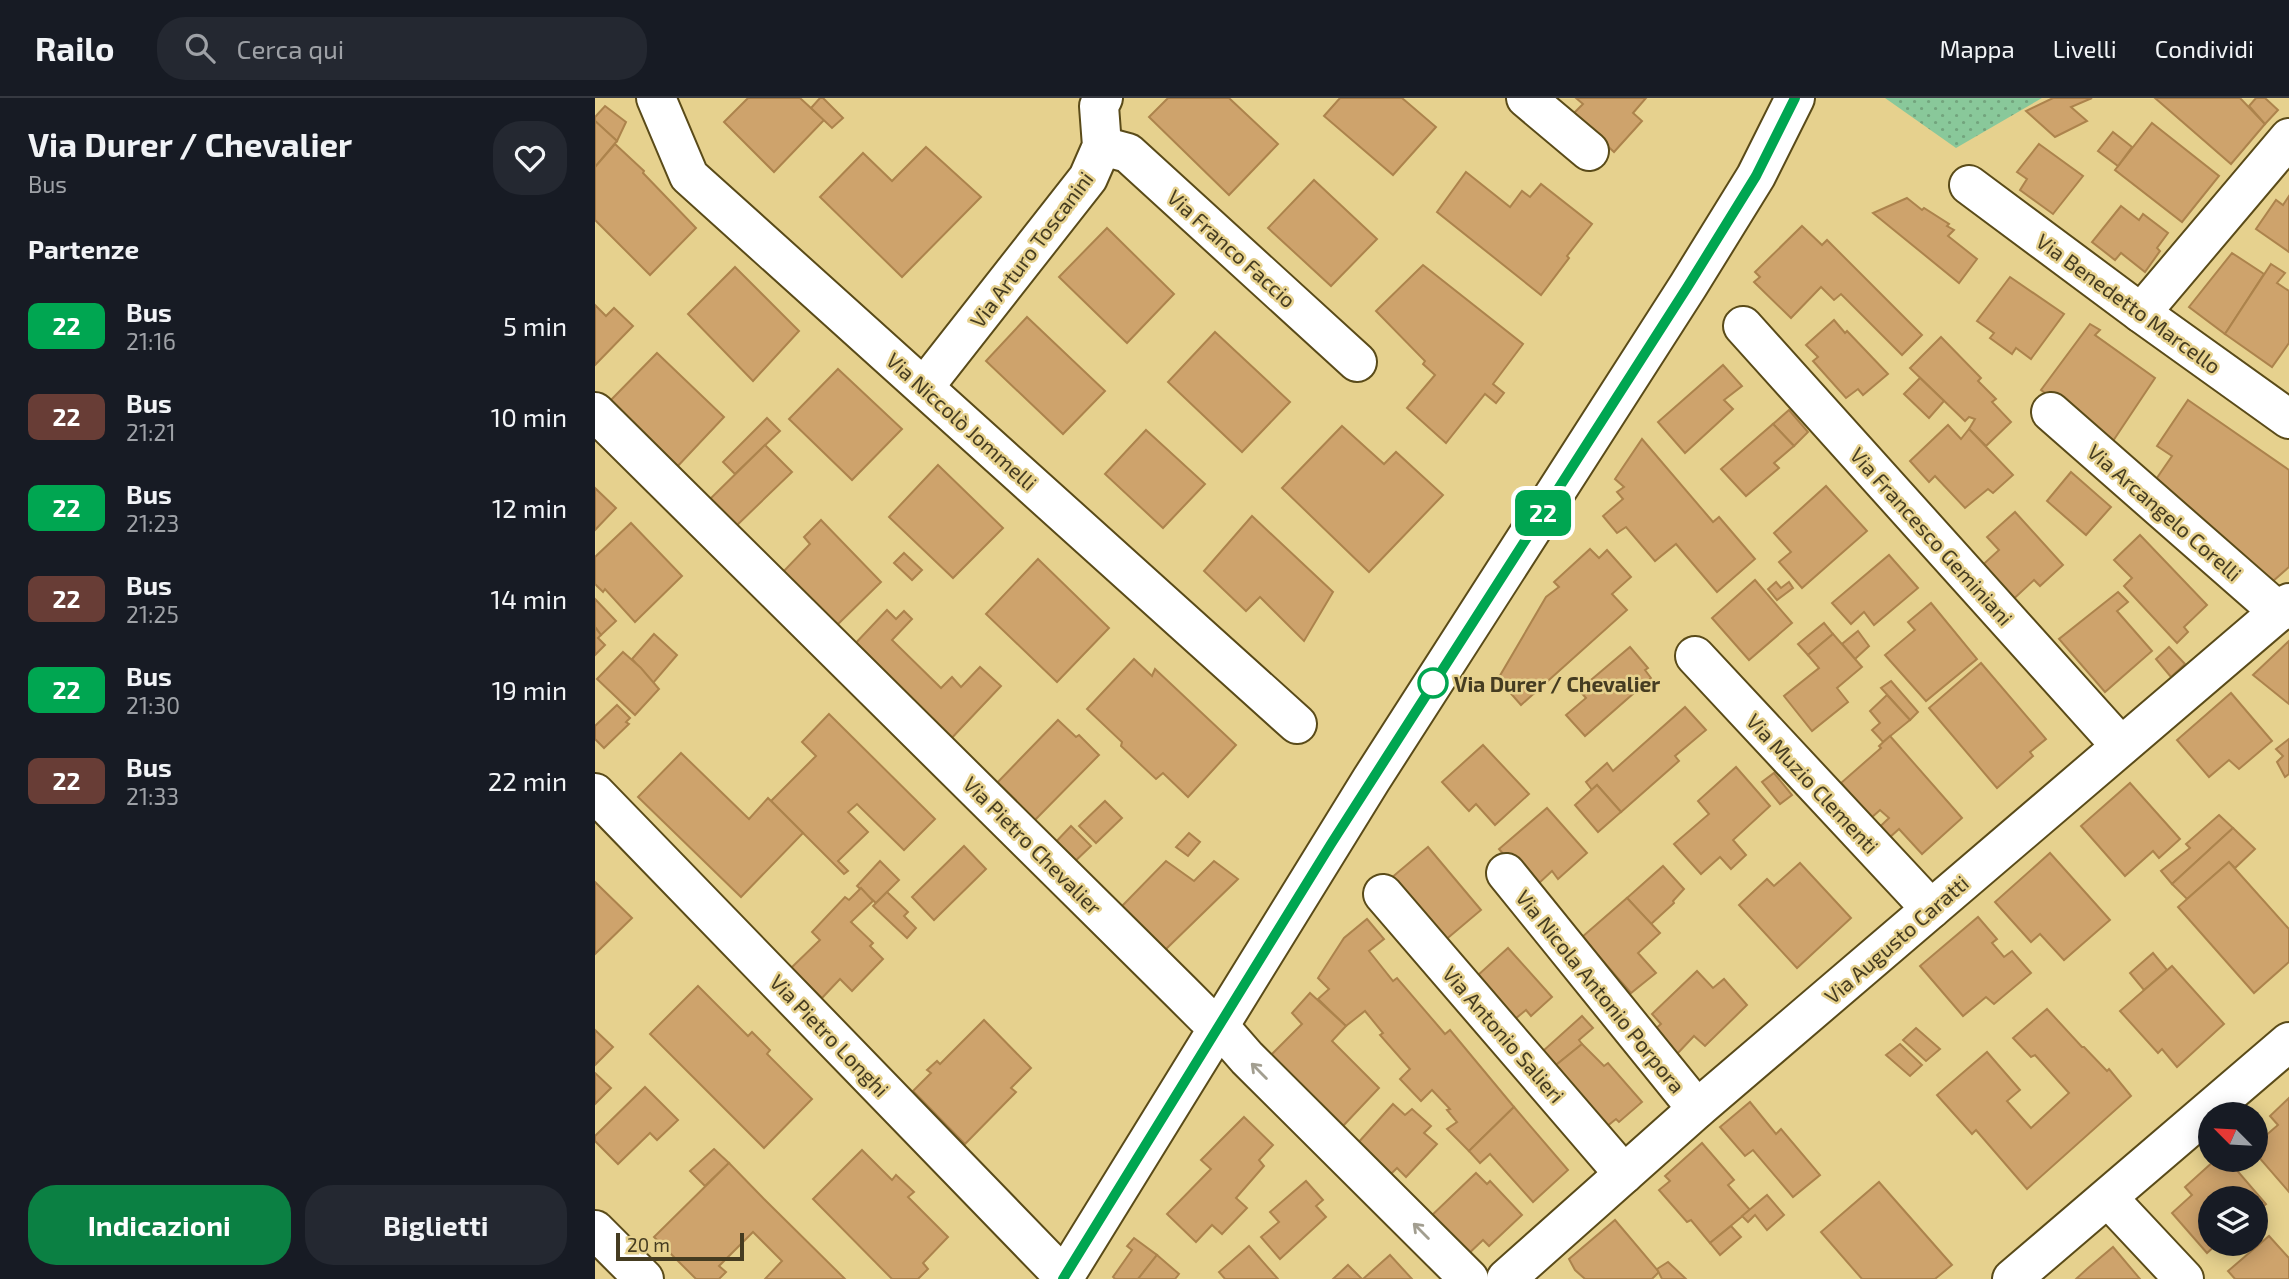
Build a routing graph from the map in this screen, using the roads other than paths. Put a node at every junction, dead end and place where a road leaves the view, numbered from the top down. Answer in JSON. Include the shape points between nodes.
{"nodes":[{"id":1,"x":656,"y":98,"type":"edge"},
{"id":2,"x":1525,"y":98,"type":"edge"},
{"id":3,"x":1795,"y":98,"type":"edge"},
{"id":4,"x":1091,"y":101,"type":"edge"},
{"id":5,"x":2289,"y":138,"type":"edge"},
{"id":6,"x":1102,"y":146,"type":"junction"},
{"id":7,"x":1589,"y":151,"type":"dead end"},
{"id":8,"x":1969,"y":185,"type":"dead end"},
{"id":9,"x":2141,"y":313,"type":"junction"},
{"id":10,"x":1742,"y":326,"type":"dead end"},
{"id":11,"x":1357,"y":362,"type":"dead end"},
{"id":12,"x":924,"y":387,"type":"junction"},
{"id":13,"x":595,"y":412,"type":"edge"},
{"id":14,"x":2050,"y":412,"type":"dead end"},
{"id":15,"x":2289,"y":419,"type":"edge"},
{"id":16,"x":2284,"y":607,"type":"edge"},
{"id":17,"x":1695,"y":656,"type":"dead end"},
{"id":18,"x":1297,"y":724,"type":"dead end"},
{"id":19,"x":2121,"y":746,"type":"junction"},
{"id":20,"x":595,"y":793,"type":"edge"},
{"id":21,"x":1506,"y":873,"type":"dead end"},
{"id":22,"x":1383,"y":894,"type":"dead end"},
{"id":23,"x":1931,"y":909,"type":"junction"},
{"id":24,"x":1219,"y":1026,"type":"junction"},
{"id":25,"x":2289,"y":1042,"type":"edge"},
{"id":26,"x":1697,"y":1110,"type":"junction"},
{"id":27,"x":1625,"y":1174,"type":"junction"},
{"id":28,"x":2108,"y":1198,"type":"junction"},
{"id":29,"x":595,"y":1230,"type":"edge"},
{"id":30,"x":1064,"y":1278,"type":"edge"},
{"id":31,"x":644,"y":1279,"type":"edge"},
{"id":32,"x":1469,"y":1279,"type":"edge"},
{"id":33,"x":1506,"y":1279,"type":"edge"},
{"id":34,"x":2012,"y":1279,"type":"edge"},
{"id":35,"x":2184,"y":1279,"type":"edge"}],
"edges":[{"from":1,"to":12,"type":"street","name":"Via Niccolò Jommelli","via":[[689,176]]},
{"from":2,"to":7,"type":"street"},
{"from":3,"to":24,"type":"street","via":[[1756,176],[1688,286]]},
{"from":4,"to":6,"type":"street","name":"Via Arturo Toscanini"},
{"from":5,"to":9,"type":"street"},
{"from":6,"to":11,"type":"street","name":"Via Franco Faccio","via":[[1128,153]]},
{"from":6,"to":12,"type":"street","name":"Via Arturo Toscanini","via":[[1088,178]]},
{"from":8,"to":9,"type":"street","name":"Via Benedetto Marcello"},
{"from":9,"to":15,"type":"street","name":"Via Benedetto Marcello"},
{"from":10,"to":19,"type":"street","name":"Via Francesco Geminiani"},
{"from":12,"to":18,"type":"street","name":"Via Niccolò Jommelli"},
{"from":13,"to":24,"type":"street","name":"Via Pietro Chevalier"},
{"from":14,"to":16,"type":"street","name":"Via Arcangelo Corelli"},
{"from":16,"to":19,"type":"street","name":"Via Augusto Caratti"},
{"from":17,"to":23,"type":"street","name":"Via Muzio Clementi"},
{"from":19,"to":23,"type":"street","name":"Via Augusto Caratti"},
{"from":20,"to":30,"type":"street","name":"Via Pietro Longhi"},
{"from":21,"to":26,"type":"street","name":"Via Nicola Antonio Porpora"},
{"from":22,"to":27,"type":"street","name":"Via Antonio Salieri"},
{"from":23,"to":26,"type":"street","name":"Via Augusto Caratti"},
{"from":24,"to":30,"type":"street"},
{"from":32,"to":24,"type":"street","name":"Via Pietro Chevalier","one_way":true},
{"from":25,"to":28,"type":"street"},
{"from":26,"to":27,"type":"street","name":"Via Augusto Caratti"},
{"from":27,"to":33,"type":"street","name":"Via Augusto Caratti"},
{"from":28,"to":34,"type":"street"},
{"from":28,"to":35,"type":"street"},
{"from":29,"to":31,"type":"street"}]}
